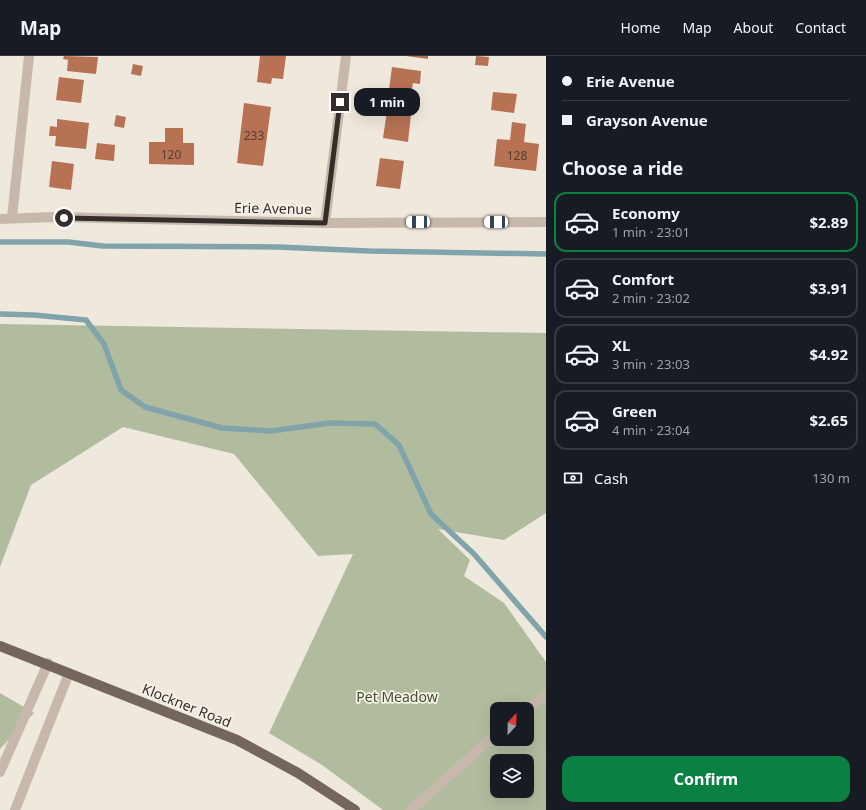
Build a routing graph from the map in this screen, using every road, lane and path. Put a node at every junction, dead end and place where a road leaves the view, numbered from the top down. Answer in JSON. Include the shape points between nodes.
{"nodes":[{"id":1,"x":29,"y":56,"type":"edge"},
{"id":2,"x":346,"y":56,"type":"edge"},
{"id":3,"x":12,"y":218,"type":"junction"},
{"id":4,"x":0,"y":219,"type":"edge"},
{"id":5,"x":546,"y":222,"type":"edge"},
{"id":6,"x":325,"y":223,"type":"junction"},
{"id":7,"x":0,"y":646,"type":"edge"},
{"id":8,"x":48,"y":663,"type":"junction"},
{"id":9,"x":69,"y":673,"type":"junction"},
{"id":10,"x":546,"y":695,"type":"edge"},
{"id":11,"x":534,"y":704,"type":"edge"},
{"id":12,"x":490,"y":740,"type":"edge"},
{"id":13,"x":0,"y":772,"type":"edge"},
{"id":14,"x":15,"y":810,"type":"edge"},
{"id":15,"x":355,"y":810,"type":"edge"},
{"id":16,"x":411,"y":810,"type":"edge"}],
"edges":[{"from":1,"to":3,"type":"street"},
{"from":2,"to":6,"type":"street"},
{"from":3,"to":4,"type":"street","name":"Erie Avenue"},
{"from":3,"to":6,"type":"street","name":"Erie Avenue"},
{"from":5,"to":6,"type":"street","name":"Erie Avenue"},
{"from":7,"to":8,"type":"main road","name":"Klockner Road"},
{"from":8,"to":9,"type":"main road","name":"Klockner Road"},
{"from":8,"to":13,"type":"street"},
{"from":9,"to":14,"type":"street"},
{"from":9,"to":15,"type":"main road","name":"Klockner Road","via":[[247,745],[298,772]]},
{"from":10,"to":11,"type":"street"},
{"from":12,"to":16,"type":"street"}]}
